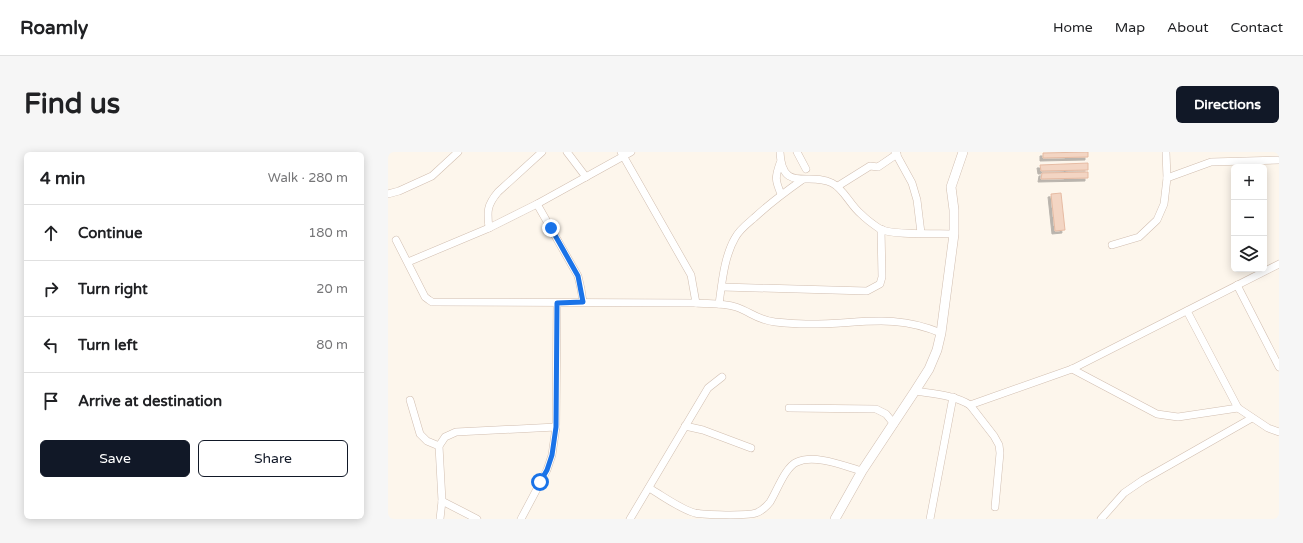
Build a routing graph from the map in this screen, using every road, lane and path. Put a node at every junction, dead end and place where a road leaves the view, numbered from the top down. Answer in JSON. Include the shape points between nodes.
{"nodes":[{"id":1,"x":458,"y":152,"type":"edge"},
{"id":2,"x":542,"y":152,"type":"edge"},
{"id":3,"x":567,"y":152,"type":"edge"},
{"id":4,"x":631,"y":152,"type":"edge"},
{"id":5,"x":780,"y":152,"type":"edge"},
{"id":6,"x":797,"y":152,"type":"edge"},
{"id":7,"x":963,"y":152,"type":"edge"},
{"id":8,"x":1166,"y":152,"type":"edge"},
{"id":9,"x":896,"y":153,"type":"edge"},
{"id":10,"x":622,"y":154,"type":"edge"},
{"id":11,"x":1279,"y":160,"type":"edge"},
{"id":12,"x":780,"y":163,"type":"junction"},
{"id":13,"x":806,"y":169,"type":"dead end"},
{"id":14,"x":586,"y":177,"type":"junction"},
{"id":15,"x":1167,"y":178,"type":"junction"},
{"id":16,"x":802,"y":180,"type":"junction"},
{"id":17,"x":838,"y":186,"type":"junction"},
{"id":18,"x":388,"y":194,"type":"edge"},
{"id":19,"x":781,"y":194,"type":"junction"},
{"id":20,"x":538,"y":204,"type":"junction"},
{"id":21,"x":489,"y":228,"type":"junction"},
{"id":22,"x":881,"y":229,"type":"junction"},
{"id":23,"x":921,"y":233,"type":"junction"},
{"id":24,"x":954,"y":234,"type":"junction"},
{"id":25,"x":396,"y":240,"type":"dead end"},
{"id":26,"x":1112,"y":245,"type":"dead end"},
{"id":27,"x":408,"y":262,"type":"junction"},
{"id":28,"x":1279,"y":264,"type":"edge"},
{"id":29,"x":1237,"y":285,"type":"junction"},
{"id":30,"x":722,"y":287,"type":"junction"},
{"id":31,"x":583,"y":302,"type":"junction"},
{"id":32,"x":557,"y":303,"type":"junction"},
{"id":33,"x":696,"y":303,"type":"junction"},
{"id":34,"x":719,"y":304,"type":"junction"},
{"id":35,"x":1187,"y":311,"type":"junction"},
{"id":36,"x":941,"y":333,"type":"junction"},
{"id":37,"x":1279,"y":367,"type":"edge"},
{"id":38,"x":1072,"y":369,"type":"junction"},
{"id":39,"x":722,"y":377,"type":"dead end"},
{"id":40,"x":915,"y":391,"type":"junction"},
{"id":41,"x":953,"y":397,"type":"junction"},
{"id":42,"x":410,"y":400,"type":"dead end"},
{"id":43,"x":970,"y":405,"type":"junction"},
{"id":44,"x":788,"y":408,"type":"dead end"},
{"id":45,"x":1238,"y":408,"type":"junction"},
{"id":46,"x":1252,"y":418,"type":"junction"},
{"id":47,"x":894,"y":424,"type":"junction"},
{"id":48,"x":685,"y":426,"type":"junction"},
{"id":49,"x":556,"y":427,"type":"junction"},
{"id":50,"x":1279,"y":432,"type":"edge"},
{"id":51,"x":439,"y":446,"type":"junction"},
{"id":52,"x":751,"y":448,"type":"dead end"},
{"id":53,"x":862,"y":471,"type":"junction"},
{"id":54,"x":649,"y":488,"type":"junction"},
{"id":55,"x":442,"y":501,"type":"junction"},
{"id":56,"x":995,"y":507,"type":"dead end"},
{"id":57,"x":440,"y":519,"type":"edge"},
{"id":58,"x":477,"y":519,"type":"edge"},
{"id":59,"x":521,"y":519,"type":"edge"},
{"id":60,"x":630,"y":519,"type":"edge"},
{"id":61,"x":835,"y":519,"type":"edge"},
{"id":62,"x":930,"y":519,"type":"edge"},
{"id":63,"x":1101,"y":519,"type":"edge"}],
"edges":[{"from":1,"to":18,"type":"street","via":[[432,176]]},
{"from":2,"to":21,"type":"street","via":[[492,199],[487,214]]},
{"from":3,"to":14,"type":"street"},
{"from":4,"to":10,"type":"street"},
{"from":5,"to":12,"type":"street"},
{"from":6,"to":13,"type":"street"},
{"from":7,"to":24,"type":"street","via":[[951,187]]},
{"from":8,"to":15,"type":"street"},
{"from":9,"to":17,"type":"street","via":[[878,167],[870,166]]},
{"from":9,"to":23,"type":"street","via":[[918,200]]},
{"from":10,"to":14,"type":"street"},
{"from":10,"to":33,"type":"street","via":[[691,275]]},
{"from":11,"to":15,"type":"street","via":[[1212,162]]},
{"from":12,"to":16,"type":"street","via":[[784,171],[793,178]]},
{"from":12,"to":19,"type":"street","via":[[776,181]]},
{"from":14,"to":20,"type":"street"},
{"from":15,"to":26,"type":"street","via":[[1164,204],[1157,220],[1139,237]]},
{"from":16,"to":17,"type":"street","via":[[825,180]]},
{"from":16,"to":19,"type":"street"},
{"from":17,"to":22,"type":"street","via":[[860,214]]},
{"from":19,"to":30,"type":"street","via":[[735,238]]},
{"from":20,"to":21,"type":"street"},
{"from":20,"to":31,"type":"street","via":[[578,276]]},
{"from":21,"to":27,"type":"street"},
{"from":22,"to":23,"type":"street","via":[[895,233]]},
{"from":22,"to":30,"type":"street","via":[[882,277],[880,284],[867,291]]},
{"from":23,"to":24,"type":"street"},
{"from":24,"to":36,"type":"street"},
{"from":25,"to":27,"type":"street"},
{"from":27,"to":32,"type":"street","via":[[425,297],[432,302]]},
{"from":28,"to":29,"type":"street"},
{"from":29,"to":35,"type":"street"},
{"from":29,"to":37,"type":"street"},
{"from":30,"to":34,"type":"street"},
{"from":31,"to":32,"type":"street"},
{"from":31,"to":33,"type":"street"},
{"from":32,"to":49,"type":"street"},
{"from":33,"to":34,"type":"street"},
{"from":34,"to":36,"type":"street","via":[[737,308],[763,320],[776,322],[806,324],[880,320],[927,327]]},
{"from":35,"to":38,"type":"street"},
{"from":35,"to":45,"type":"street"},
{"from":36,"to":40,"type":"street","via":[[934,357]]},
{"from":38,"to":43,"type":"street"},
{"from":38,"to":45,"type":"street","via":[[1157,414],[1178,417]]},
{"from":39,"to":48,"type":"street","via":[[708,388]]},
{"from":40,"to":41,"type":"street"},
{"from":40,"to":47,"type":"street"},
{"from":41,"to":43,"type":"street"},
{"from":41,"to":62,"type":"street"},
{"from":42,"to":51,"type":"street","via":[[420,434],[427,441]]},
{"from":43,"to":56,"type":"street","via":[[999,445]]},
{"from":44,"to":47,"type":"street","via":[[876,409],[886,414]]},
{"from":45,"to":46,"type":"street"},
{"from":46,"to":50,"type":"street"},
{"from":46,"to":63,"type":"street","via":[[1143,480],[1124,493]]},
{"from":47,"to":53,"type":"street"},
{"from":48,"to":52,"type":"street"},
{"from":48,"to":54,"type":"street"},
{"from":49,"to":51,"type":"street","via":[[456,432],[445,437]]},
{"from":49,"to":59,"type":"street","via":[[547,470]]},
{"from":51,"to":55,"type":"street"},
{"from":53,"to":54,"type":"street","via":[[824,460],[808,459],[796,462],[770,502],[755,514],[695,512]]},
{"from":53,"to":61,"type":"street"},
{"from":54,"to":60,"type":"street"},
{"from":55,"to":57,"type":"street"},
{"from":55,"to":58,"type":"street"}]}
